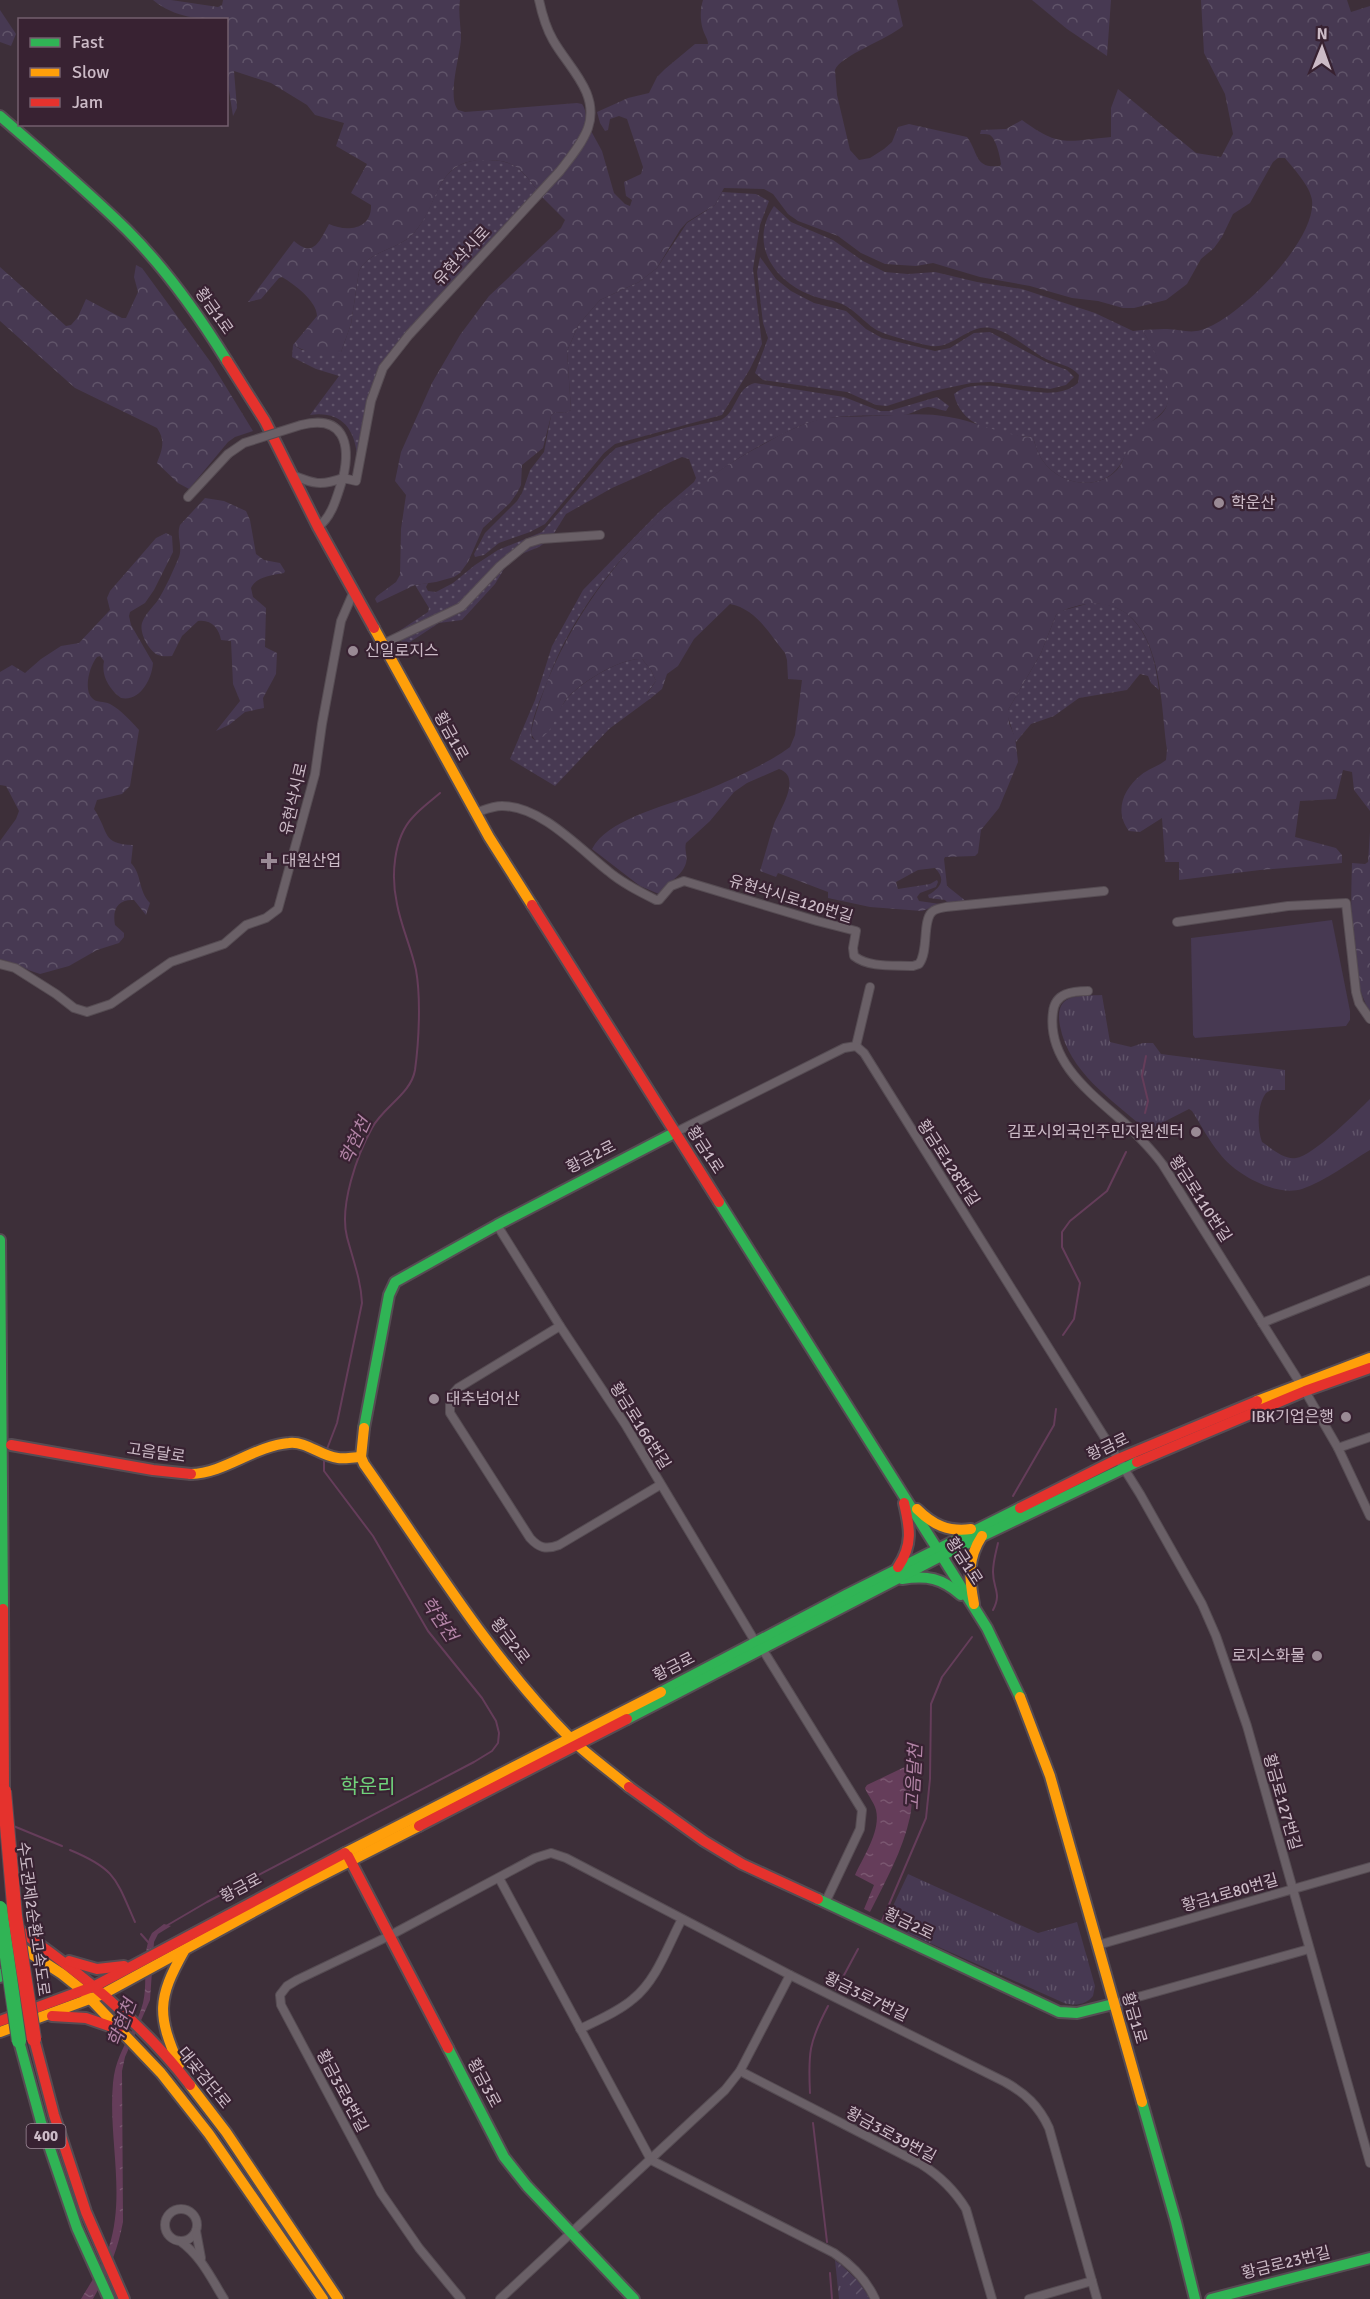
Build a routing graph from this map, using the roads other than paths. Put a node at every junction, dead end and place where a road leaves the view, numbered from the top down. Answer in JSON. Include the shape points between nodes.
{"nodes":[{"id":1,"x":540,"y":0,"type":"edge"},
{"id":2,"x":0,"y":116,"type":"edge"},
{"id":3,"x":292,"y":475,"type":"junction"},
{"id":4,"x":343,"y":478,"type":"junction"},
{"id":5,"x":188,"y":497,"type":"dead end"},
{"id":6,"x":318,"y":527,"type":"junction"},
{"id":7,"x":600,"y":535,"type":"dead end"},
{"id":8,"x":354,"y":591,"type":"junction"},
{"id":9,"x":383,"y":644,"type":"junction"},
{"id":10,"x":475,"y":813,"type":"junction"},
{"id":11,"x":1104,"y":891,"type":"dead end"},
{"id":12,"x":1177,"y":922,"type":"dead end"},
{"id":13,"x":0,"y":964,"type":"edge"},
{"id":14,"x":870,"y":987,"type":"dead end"},
{"id":15,"x":1088,"y":991,"type":"dead end"},
{"id":16,"x":1370,"y":1019,"type":"edge"},
{"id":17,"x":856,"y":1047,"type":"junction"},
{"id":18,"x":674,"y":1133,"type":"junction"},
{"id":19,"x":497,"y":1225,"type":"junction"},
{"id":20,"x":0,"y":1240,"type":"edge"},
{"id":21,"x":1370,"y":1280,"type":"edge"},
{"id":22,"x":1262,"y":1323,"type":"junction"},
{"id":23,"x":560,"y":1326,"type":"junction"},
{"id":24,"x":1370,"y":1358,"type":"edge"},
{"id":25,"x":1370,"y":1368,"type":"edge"},
{"id":26,"x":1302,"y":1387,"type":"junction"},
{"id":27,"x":1370,"y":1437,"type":"edge"},
{"id":28,"x":11,"y":1445,"type":"dead end"},
{"id":29,"x":1338,"y":1448,"type":"junction"},
{"id":30,"x":361,"y":1457,"type":"junction"},
{"id":31,"x":1120,"y":1464,"type":"junction"},
{"id":32,"x":660,"y":1485,"type":"junction"},
{"id":33,"x":900,"y":1491,"type":"junction"},
{"id":34,"x":1370,"y":1516,"type":"edge"},
{"id":35,"x":982,"y":1531,"type":"junction"},
{"id":36,"x":939,"y":1553,"type":"junction"},
{"id":37,"x":894,"y":1575,"type":"junction"},
{"id":38,"x":976,"y":1610,"type":"junction"},
{"id":39,"x":760,"y":1646,"type":"junction"},
{"id":40,"x":574,"y":1741,"type":"junction"},
{"id":41,"x":349,"y":1857,"type":"junction"},
{"id":42,"x":1370,"y":1867,"type":"edge"},
{"id":43,"x":499,"y":1878,"type":"junction"},
{"id":44,"x":1293,"y":1890,"type":"junction"},
{"id":45,"x":825,"y":1903,"type":"junction"},
{"id":46,"x":0,"y":1908,"type":"edge"},
{"id":47,"x":0,"y":1917,"type":"edge"},
{"id":48,"x":682,"y":1919,"type":"junction"},
{"id":49,"x":0,"y":1934,"type":"edge"},
{"id":50,"x":389,"y":1936,"type":"junction"},
{"id":51,"x":180,"y":1945,"type":"junction"},
{"id":52,"x":1098,"y":1945,"type":"junction"},
{"id":53,"x":1309,"y":1949,"type":"junction"},
{"id":54,"x":57,"y":1957,"type":"junction"},
{"id":55,"x":125,"y":1967,"type":"junction"},
{"id":56,"x":790,"y":1975,"type":"junction"},
{"id":57,"x":93,"y":1992,"type":"junction"},
{"id":58,"x":1113,"y":2004,"type":"junction"},
{"id":59,"x":39,"y":2017,"type":"junction"},
{"id":60,"x":0,"y":2021,"type":"edge"},
{"id":61,"x":116,"y":2027,"type":"junction"},
{"id":62,"x":580,"y":2029,"type":"junction"},
{"id":63,"x":0,"y":2032,"type":"edge"},
{"id":64,"x":740,"y":2071,"type":"junction"},
{"id":65,"x":184,"y":2076,"type":"junction"},
{"id":66,"x":651,"y":2160,"type":"junction"},
{"id":67,"x":1370,"y":2163,"type":"edge"},
{"id":68,"x":196,"y":2230,"type":"junction"},
{"id":69,"x":572,"y":2233,"type":"junction"},
{"id":70,"x":179,"y":2241,"type":"junction"},
{"id":71,"x":1370,"y":2258,"type":"edge"},
{"id":72,"x":204,"y":2265,"type":"junction"},
{"id":73,"x":1092,"y":2282,"type":"junction"},
{"id":74,"x":109,"y":2299,"type":"edge"},
{"id":75,"x":124,"y":2299,"type":"edge"},
{"id":76,"x":224,"y":2299,"type":"edge"},
{"id":77,"x":323,"y":2299,"type":"edge"},
{"id":78,"x":338,"y":2299,"type":"edge"},
{"id":79,"x":461,"y":2299,"type":"edge"},
{"id":80,"x":500,"y":2299,"type":"edge"},
{"id":81,"x":634,"y":2299,"type":"edge"},
{"id":82,"x":875,"y":2299,"type":"edge"},
{"id":83,"x":992,"y":2299,"type":"edge"},
{"id":84,"x":1029,"y":2299,"type":"edge"},
{"id":85,"x":1097,"y":2299,"type":"edge"},
{"id":86,"x":1195,"y":2299,"type":"edge"},
{"id":87,"x":1211,"y":2299,"type":"edge"}],
"edges":[{"from":1,"to":4,"type":"street","name":"유현삭시로","via":[[552,38],[587,92],[589,127],[560,171],[455,283],[383,368],[356,481]]},
{"from":2,"to":3,"type":"main road","name":"황금1로","via":[[128,231],[178,289],[247,390]]},
{"from":3,"to":4,"type":"street","via":[[321,484]]},
{"from":3,"to":6,"type":"main road","name":"황금1로"},
{"from":4,"to":5,"type":"street","bridge":true,"via":[[347,455],[342,436],[332,426],[316,422],[244,443],[228,454]]},
{"from":4,"to":6,"type":"street","via":[[330,514]]},
{"from":6,"to":8,"type":"main road","name":"황금1로"},
{"from":7,"to":9,"type":"street","via":[[528,543],[461,607]]},
{"from":8,"to":9,"type":"main road","name":"황금1로"},
{"from":8,"to":13,"type":"street","name":"유현삭시로","via":[[341,621],[308,805],[273,915],[246,925],[217,947],[171,962],[111,1004],[87,1012],[74,1008],[15,968]]},
{"from":9,"to":10,"type":"main road","name":"황금1로"},
{"from":10,"to":11,"type":"street","name":"유현삭시로120번길","via":[[503,806],[528,811],[610,873],[656,900],[670,886],[684,881],[856,931],[854,956],[869,963],[919,964],[928,919],[935,910]]},
{"from":10,"to":18,"type":"main road","name":"황금1로"},
{"from":12,"to":16,"type":"street","via":[[1288,906],[1346,903],[1356,992]]},
{"from":14,"to":17,"type":"street"},
{"from":15,"to":22,"type":"street","name":"황금로110번길","via":[[1063,994],[1055,1003],[1053,1027],[1065,1062],[1078,1082],[1142,1139],[1163,1165]]},
{"from":17,"to":18,"type":"street","via":[[837,1051]]},
{"from":17,"to":31,"type":"street","name":"황금로128번길","via":[[864,1053]]},
{"from":18,"to":19,"type":"main road","name":"황금2로"},
{"from":18,"to":33,"type":"main road","name":"황금1로"},
{"from":19,"to":23,"type":"street","name":"황금로166번길"},
{"from":19,"to":30,"type":"main road","name":"황금2로","via":[[400,1278],[391,1289]]},
{"from":20,"to":75,"type":"main road","name":"수도권제2순환고속도로","number":"400","bridge":true,"via":[[6,1852],[34,2039],[54,2115],[86,2211]]},
{"from":21,"to":22,"type":"street"},
{"from":22,"to":26,"type":"street","name":"황금로110번길"},
{"from":23,"to":32,"type":"street","name":"황금로166번길"},
{"from":23,"to":32,"type":"street","via":[[458,1388],[450,1397],[450,1413],[494,1483],[530,1538],[545,1548],[559,1545]]},
{"from":24,"to":26,"type":"main road","name":"황금로"},
{"from":25,"to":26,"type":"main road","name":"황금로"},
{"from":26,"to":29,"type":"street","name":"황금로110번길"},
{"from":26,"to":31,"type":"main road","name":"황금로"},
{"from":27,"to":29,"type":"street"},
{"from":28,"to":30,"type":"main road","name":"고음달로","via":[[193,1474],[212,1471],[282,1444],[295,1443],[343,1458]]},
{"from":29,"to":34,"type":"street","name":"황금로110번길"},
{"from":30,"to":40,"type":"main road","name":"황금2로","via":[[481,1631]]},
{"from":31,"to":35,"type":"main road","name":"황금로"},
{"from":31,"to":44,"type":"street","name":"황금로127번길","via":[[1174,1552],[1216,1636],[1247,1726]]},
{"from":32,"to":39,"type":"street","name":"황금로166번길"},
{"from":33,"to":35,"type":"main road","via":[[928,1521],[942,1529]]},
{"from":33,"to":36,"type":"main road","name":"황금1로"},
{"from":33,"to":37,"type":"main road","via":[[911,1536],[909,1550]]},
{"from":35,"to":36,"type":"main road","name":"황금로"},
{"from":35,"to":38,"type":"main road","via":[[969,1561]]},
{"from":36,"to":37,"type":"main road","name":"황금로"},
{"from":36,"to":38,"type":"main road","name":"황금1로"},
{"from":37,"to":38,"type":"main road","via":[[940,1578]]},
{"from":37,"to":39,"type":"main road","name":"황금로"},
{"from":38,"to":52,"type":"main road","name":"황금1로","via":[[1012,1677],[1040,1746]]},
{"from":39,"to":40,"type":"main road","name":"황금로"},
{"from":39,"to":45,"type":"street","via":[[862,1810],[860,1829]]},
{"from":40,"to":41,"type":"main road","name":"황금로"},
{"from":40,"to":45,"type":"main road","name":"황금2로","via":[[645,1800],[704,1841],[742,1864]]},
{"from":41,"to":50,"type":"main road","name":"황금3로"},
{"from":41,"to":51,"type":"main road","name":"황금로"},
{"from":42,"to":44,"type":"street","name":"황금1로80번길"},
{"from":43,"to":48,"type":"street","name":"황금3로7번길","via":[[544,1854],[558,1854]]},
{"from":43,"to":50,"type":"street","name":"황금3로7번길"},
{"from":43,"to":62,"type":"street"},
{"from":44,"to":52,"type":"street","name":"황금1로80번길"},
{"from":44,"to":53,"type":"street","name":"황금로127번길"},
{"from":45,"to":58,"type":"main road","name":"황금2로","via":[[1059,2012],[1077,2013]]},
{"from":46,"to":74,"type":"main road","name":"수도권제2순환고속도로","number":"400","bridge":true,"via":[[20,2041],[41,2122],[77,2228]]},
{"from":47,"to":54,"type":"main road","name":"대곶검단로"},
{"from":48,"to":56,"type":"street","name":"황금3로7번길"},
{"from":48,"to":62,"type":"street","via":[[640,1993]]},
{"from":49,"to":57,"type":"main road","name":"대곶검단로"},
{"from":50,"to":69,"type":"main road","name":"황금3로","via":[[504,2157]]},
{"from":50,"to":79,"type":"street","name":"황금3로8번길","via":[[286,1986],[280,2000],[381,2193]]},
{"from":51,"to":55,"type":"main road","name":"황금로"},
{"from":51,"to":57,"type":"main road","name":"황금로","via":[[168,1959],[122,1984]]},
{"from":51,"to":65,"type":"main road","via":[[168,1979],[161,2018]]},
{"from":52,"to":58,"type":"main road","name":"황금1로"},
{"from":53,"to":58,"type":"street"},
{"from":53,"to":67,"type":"street","name":"황금로127번길"},
{"from":54,"to":55,"type":"main road","via":[[91,1968]]},
{"from":54,"to":57,"type":"main road","name":"대곶검단로"},
{"from":55,"to":57,"type":"main road","name":"황금로"},
{"from":56,"to":64,"type":"street"},
{"from":56,"to":73,"type":"street","name":"황금3로7번길","via":[[1005,2082],[1034,2103],[1049,2128]]},
{"from":57,"to":59,"type":"main road","name":"황금로"},
{"from":57,"to":60,"type":"main road","name":"황금로"},
{"from":57,"to":61,"type":"main road","name":"대곶검단로"},
{"from":57,"to":65,"type":"main road","name":"대곶검단로","via":[[121,2009]]},
{"from":58,"to":86,"type":"main road","name":"황금1로"},
{"from":59,"to":61,"type":"main road","via":[[75,2016]]},
{"from":59,"to":63,"type":"main road","name":"황금로"},
{"from":61,"to":77,"type":"main road","name":"대곶검단로","via":[[186,2103]]},
{"from":62,"to":66,"type":"street"},
{"from":64,"to":66,"type":"street"},
{"from":64,"to":83,"type":"street","name":"황금3로39번길","via":[[939,2176],[966,2209]]},
{"from":65,"to":78,"type":"main road","name":"대곶검단로"},
{"from":66,"to":69,"type":"street"},
{"from":66,"to":82,"type":"street","via":[[834,2253],[856,2271]]},
{"from":68,"to":70,"type":"street","via":[[186,2241]]},
{"from":68,"to":70,"type":"street","via":[[196,2219],[189,2211],[173,2211],[166,2220],[166,2230]]},
{"from":68,"to":72,"type":"street"},
{"from":69,"to":80,"type":"street"},
{"from":69,"to":81,"type":"main road","name":"황금3로"},
{"from":70,"to":72,"type":"street"},
{"from":71,"to":87,"type":"main road","name":"황금로23번길"},
{"from":72,"to":76,"type":"street"},
{"from":73,"to":84,"type":"street"},
{"from":73,"to":85,"type":"street","name":"황금3로7번길"}]}
